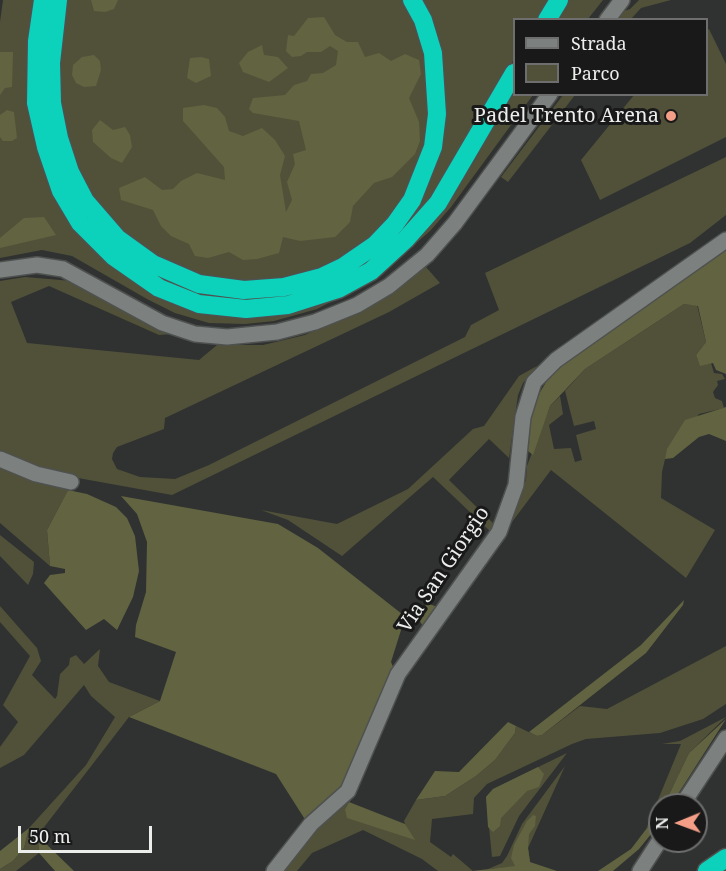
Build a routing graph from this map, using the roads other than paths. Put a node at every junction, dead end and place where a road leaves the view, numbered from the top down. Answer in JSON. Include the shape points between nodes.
{"nodes":[{"id":1,"x":43,"y":0,"type":"edge"},
{"id":2,"x":58,"y":0,"type":"edge"},
{"id":3,"x":412,"y":0,"type":"edge"},
{"id":4,"x":559,"y":0,"type":"edge"},
{"id":5,"x":622,"y":0,"type":"edge"},
{"id":6,"x":548,"y":18,"type":"edge"},
{"id":7,"x":608,"y":18,"type":"edge"},
{"id":8,"x":513,"y":74,"type":"edge"},
{"id":9,"x":549,"y":96,"type":"edge"},
{"id":10,"x":726,"y":240,"type":"edge"},
{"id":11,"x":0,"y":270,"type":"edge"},
{"id":12,"x":0,"y":459,"type":"edge"},
{"id":13,"x":72,"y":482,"type":"dead end"},
{"id":14,"x":726,"y":738,"type":"edge"},
{"id":15,"x":690,"y":793,"type":"edge"},
{"id":16,"x":652,"y":853,"type":"edge"},
{"id":17,"x":726,"y":858,"type":"edge"},
{"id":18,"x":273,"y":871,"type":"edge"},
{"id":19,"x":640,"y":871,"type":"edge"},
{"id":20,"x":707,"y":871,"type":"edge"}],
"edges":[{"from":1,"to":8,"type":"highway","via":[[36,50],[36,103],[45,147],[61,191],[80,223],[113,256],[159,288],[199,304],[222,308],[288,305],[338,289],[371,271],[438,204]]},
{"from":2,"to":3,"type":"highway","via":[[51,63],[52,103],[70,172],[85,201],[117,238],[153,264],[199,284],[244,290],[302,283],[343,267],[375,245],[412,200],[433,147],[437,114],[433,52]]},
{"from":4,"to":6,"type":"highway"},
{"from":5,"to":7,"type":"street"},
{"from":9,"to":11,"type":"street","via":[[427,255],[389,286],[315,322],[277,332],[227,337],[195,334],[162,323],[63,269],[37,265]]},
{"from":10,"to":18,"type":"street","name":"Via San Giorgio","via":[[556,360],[534,382],[523,417],[516,485],[499,532],[398,674],[348,790],[311,824]]},
{"from":12,"to":13,"type":"street","via":[[36,474]]},
{"from":14,"to":15,"type":"street"},
{"from":16,"to":19,"type":"street"},
{"from":17,"to":20,"type":"highway"}]}
